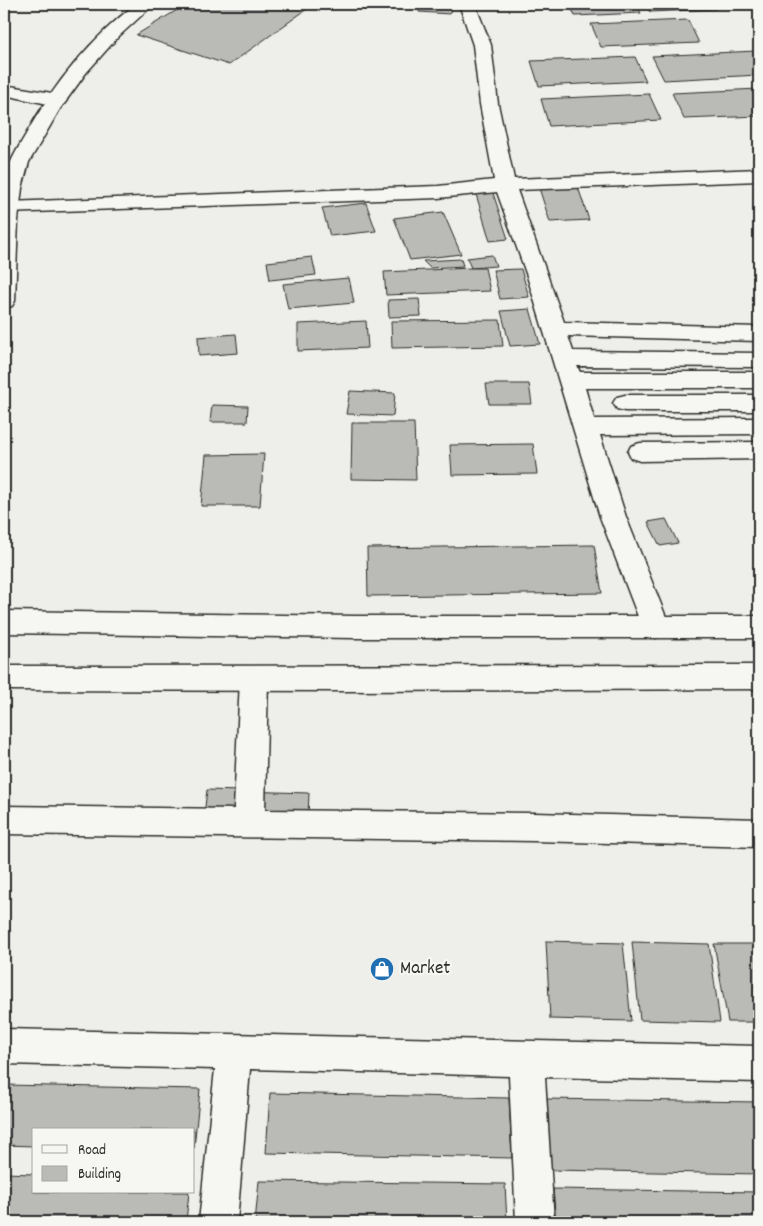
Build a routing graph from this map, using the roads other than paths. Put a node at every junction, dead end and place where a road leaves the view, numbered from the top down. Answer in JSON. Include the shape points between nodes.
{"nodes":[{"id":1,"x":146,"y":4,"type":"edge"},
{"id":2,"x":468,"y":4,"type":"edge"},
{"id":3,"x":4,"y":90,"type":"edge"},
{"id":4,"x":58,"y":100,"type":"junction"},
{"id":5,"x":759,"y":175,"type":"edge"},
{"id":6,"x":505,"y":185,"type":"junction"},
{"id":7,"x":8,"y":208,"type":"junction"},
{"id":8,"x":4,"y":301,"type":"edge"},
{"id":9,"x":555,"y":329,"type":"junction"},
{"id":10,"x":759,"y":336,"type":"edge"},
{"id":11,"x":563,"y":358,"type":"junction"},
{"id":12,"x":759,"y":360,"type":"edge"},
{"id":13,"x":570,"y":380,"type":"junction"},
{"id":14,"x":759,"y":380,"type":"edge"},
{"id":15,"x":625,"y":403,"type":"dead end"},
{"id":16,"x":759,"y":403,"type":"edge"},
{"id":17,"x":759,"y":426,"type":"edge"},
{"id":18,"x":584,"y":427,"type":"junction"},
{"id":19,"x":759,"y":450,"type":"edge"},
{"id":20,"x":640,"y":452,"type":"dead end"},
{"id":21,"x":4,"y":622,"type":"edge"},
{"id":22,"x":656,"y":627,"type":"junction"},
{"id":23,"x":759,"y":627,"type":"edge"},
{"id":24,"x":4,"y":678,"type":"edge"},
{"id":25,"x":759,"y":678,"type":"edge"},
{"id":26,"x":254,"y":679,"type":"junction"},
{"id":27,"x":4,"y":820,"type":"edge"},
{"id":28,"x":249,"y":824,"type":"junction"},
{"id":29,"x":759,"y":833,"type":"edge"},
{"id":30,"x":4,"y":1046,"type":"edge"},
{"id":31,"x":234,"y":1052,"type":"junction"},
{"id":32,"x":526,"y":1059,"type":"junction"},
{"id":33,"x":759,"y":1064,"type":"edge"},
{"id":34,"x":218,"y":1222,"type":"edge"},
{"id":35,"x":535,"y":1222,"type":"edge"}],
"edges":[{"from":1,"to":4,"type":"street","via":[[110,35]]},
{"from":2,"to":6,"type":"street","via":[[482,45],[489,104]]},
{"from":3,"to":4,"type":"street"},
{"from":4,"to":7,"type":"street","via":[[16,170]]},
{"from":5,"to":6,"type":"street"},
{"from":6,"to":7,"type":"street","via":[[438,192]]},
{"from":6,"to":9,"type":"street"},
{"from":7,"to":8,"type":"street"},
{"from":9,"to":10,"type":"street"},
{"from":9,"to":11,"type":"street"},
{"from":11,"to":12,"type":"street"},
{"from":11,"to":13,"type":"street"},
{"from":13,"to":14,"type":"street"},
{"from":13,"to":18,"type":"street"},
{"from":15,"to":16,"type":"street"},
{"from":17,"to":18,"type":"street"},
{"from":18,"to":22,"type":"street","via":[[613,516]]},
{"from":19,"to":20,"type":"street"},
{"from":21,"to":22,"type":"street"},
{"from":22,"to":23,"type":"street"},
{"from":24,"to":26,"type":"street"},
{"from":25,"to":26,"type":"street"},
{"from":26,"to":28,"type":"street"},
{"from":27,"to":28,"type":"street"},
{"from":28,"to":29,"type":"street"},
{"from":30,"to":31,"type":"street"},
{"from":31,"to":32,"type":"street"},
{"from":31,"to":34,"type":"street"},
{"from":32,"to":33,"type":"street"},
{"from":32,"to":35,"type":"street"}]}
